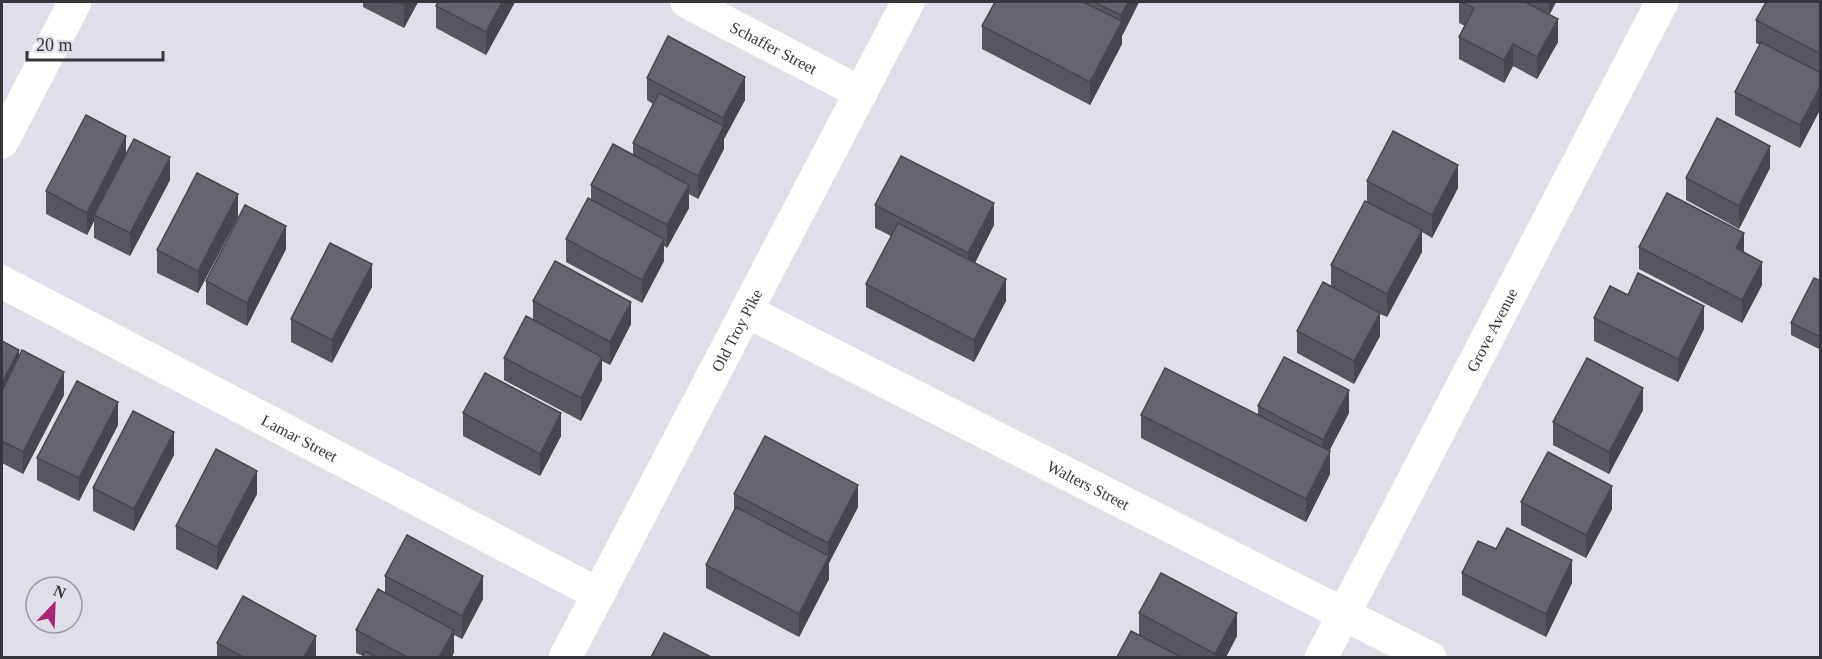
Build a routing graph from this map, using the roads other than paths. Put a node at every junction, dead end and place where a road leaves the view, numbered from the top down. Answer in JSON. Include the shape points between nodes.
{"nodes":[{"id":1,"x":75,"y":2,"type":"edge"},
{"id":2,"x":687,"y":2,"type":"edge"},
{"id":3,"x":909,"y":2,"type":"edge"},
{"id":4,"x":1662,"y":2,"type":"edge"},
{"id":5,"x":861,"y":93,"type":"junction"},
{"id":6,"x":2,"y":142,"type":"edge"},
{"id":7,"x":2,"y":282,"type":"edge"},
{"id":8,"x":746,"y":311,"type":"junction"},
{"id":9,"x":598,"y":594,"type":"junction"},
{"id":10,"x":1344,"y":614,"type":"junction"},
{"id":11,"x":565,"y":657,"type":"edge"},
{"id":12,"x":1321,"y":657,"type":"edge"},
{"id":13,"x":1430,"y":657,"type":"edge"}],
"edges":[{"from":1,"to":6,"type":"street"},
{"from":2,"to":5,"type":"street","name":"Schaffer Street"},
{"from":3,"to":5,"type":"street","name":"Old Troy Pike"},
{"from":4,"to":10,"type":"street","name":"Grove Avenue"},
{"from":5,"to":8,"type":"street","name":"Old Troy Pike"},
{"from":7,"to":9,"type":"street","name":"Lamar Street"},
{"from":8,"to":9,"type":"street","name":"Old Troy Pike"},
{"from":8,"to":10,"type":"street","name":"Walters Street"},
{"from":9,"to":11,"type":"street","name":"Old Troy Pike"},
{"from":10,"to":12,"type":"street","name":"Grove Avenue"},
{"from":10,"to":13,"type":"street","name":"Walters Street"}]}
